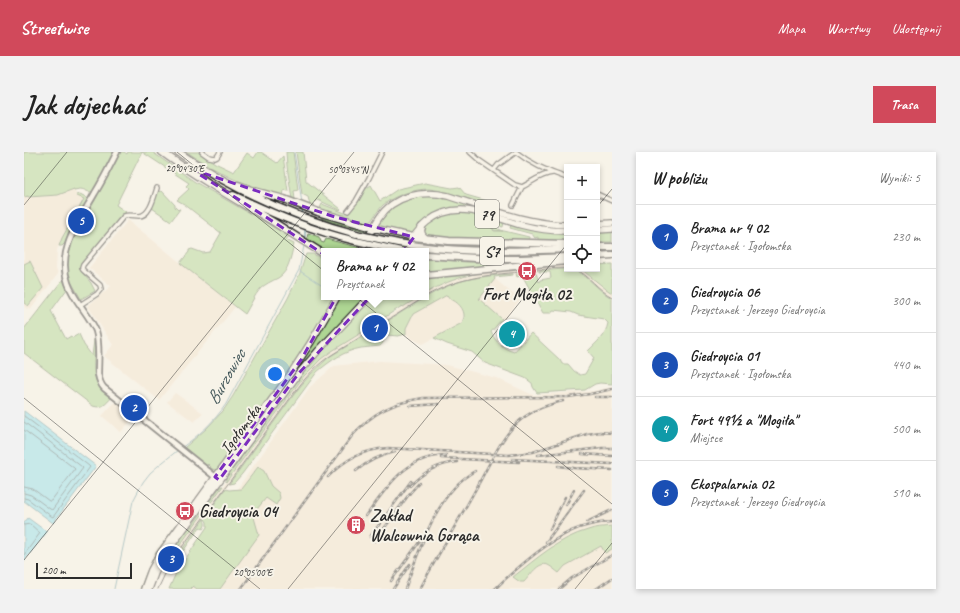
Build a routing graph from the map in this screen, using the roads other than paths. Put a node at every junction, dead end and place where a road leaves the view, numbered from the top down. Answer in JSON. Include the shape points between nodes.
{"nodes":[{"id":1,"x":117,"y":152,"type":"edge"},
{"id":2,"x":162,"y":152,"type":"edge"},
{"id":3,"x":178,"y":152,"type":"edge"},
{"id":4,"x":202,"y":152,"type":"edge"},
{"id":5,"x":220,"y":152,"type":"edge"},
{"id":6,"x":382,"y":152,"type":"edge"},
{"id":7,"x":470,"y":152,"type":"edge"},
{"id":8,"x":516,"y":152,"type":"edge"},
{"id":9,"x":494,"y":170,"type":"junction"},
{"id":10,"x":553,"y":173,"type":"junction"},
{"id":11,"x":564,"y":177,"type":"edge"},
{"id":12,"x":221,"y":179,"type":"junction"},
{"id":13,"x":214,"y":186,"type":"junction"},
{"id":14,"x":522,"y":186,"type":"junction"},
{"id":15,"x":157,"y":188,"type":"dead end"},
{"id":16,"x":600,"y":196,"type":"edge"},
{"id":17,"x":612,"y":201,"type":"edge"},
{"id":18,"x":513,"y":205,"type":"dead end"},
{"id":19,"x":348,"y":212,"type":"dead end"},
{"id":20,"x":612,"y":223,"type":"edge"},
{"id":21,"x":600,"y":224,"type":"edge"},
{"id":22,"x":564,"y":226,"type":"edge"},
{"id":23,"x":422,"y":227,"type":"junction"},
{"id":24,"x":373,"y":228,"type":"junction"},
{"id":25,"x":612,"y":229,"type":"edge"},
{"id":26,"x":600,"y":230,"type":"edge"},
{"id":27,"x":564,"y":231,"type":"edge"},
{"id":28,"x":414,"y":237,"type":"junction"},
{"id":29,"x":427,"y":239,"type":"junction"},
{"id":30,"x":564,"y":244,"type":"edge"},
{"id":31,"x":600,"y":247,"type":"edge"},
{"id":32,"x":612,"y":247,"type":"edge"},
{"id":33,"x":363,"y":248,"type":"edge"},
{"id":34,"x":388,"y":248,"type":"edge"},
{"id":35,"x":405,"y":248,"type":"edge"},
{"id":36,"x":564,"y":249,"type":"edge"},
{"id":37,"x":321,"y":252,"type":"edge"},
{"id":38,"x":429,"y":254,"type":"edge"},
{"id":39,"x":611,"y":256,"type":"edge"},
{"id":40,"x":564,"y":257,"type":"edge"},
{"id":41,"x":600,"y":257,"type":"edge"},
{"id":42,"x":564,"y":261,"type":"edge"},
{"id":43,"x":429,"y":275,"type":"edge"},
{"id":44,"x":335,"y":300,"type":"edge"},
{"id":45,"x":366,"y":300,"type":"edge"},
{"id":46,"x":80,"y":305,"type":"junction"},
{"id":47,"x":217,"y":479,"type":"junction"},
{"id":48,"x":144,"y":589,"type":"edge"},
{"id":49,"x":149,"y":589,"type":"edge"}],
"edges":[{"from":1,"to":46,"type":"street","via":[[72,234],[66,250],[67,282]]},
{"from":2,"to":13,"type":"highway"},
{"from":3,"to":12,"type":"highway","number":"S7"},
{"from":4,"to":5,"type":"street","via":[[214,158]]},
{"from":6,"to":19,"type":"street"},
{"from":7,"to":9,"type":"street"},
{"from":8,"to":9,"type":"street"},
{"from":8,"to":10,"type":"street"},
{"from":9,"to":14,"type":"street","via":[[515,185]]},
{"from":10,"to":11,"type":"street"},
{"from":10,"to":14,"type":"street"},
{"from":12,"to":24,"type":"highway"},
{"from":12,"to":36,"type":"highway","number":"S7","bridge":true,"via":[[284,210],[331,227],[392,242],[453,250]]},
{"from":13,"to":34,"type":"highway","bridge":true,"via":[[312,229]]},
{"from":13,"to":37,"type":"highway"},
{"from":14,"to":18,"type":"street"},
{"from":15,"to":46,"type":"street","via":[[146,213],[143,216],[124,216],[83,266],[83,270],[100,285],[101,289]]},
{"from":16,"to":17,"type":"street"},
{"from":20,"to":21,"type":"main road"},
{"from":22,"to":24,"type":"main road","number":"79","via":[[527,220],[448,196],[426,193],[409,196],[387,208]]},
{"from":23,"to":27,"type":"main road","number":"79","via":[[430,220],[450,211],[465,210],[533,227]]},
{"from":23,"to":28,"type":"main road","number":"79"},
{"from":23,"to":29,"type":"highway","via":[[421,234]]},
{"from":24,"to":28,"type":"main road"},
{"from":24,"to":33,"type":"main road","number":"79"},
{"from":25,"to":26,"type":"main road"},
{"from":28,"to":29,"type":"highway"},
{"from":28,"to":35,"type":"main road","number":"79"},
{"from":29,"to":30,"type":"highway"},
{"from":31,"to":32,"type":"highway"},
{"from":38,"to":40,"type":"highway","number":"S7","via":[[492,259]]},
{"from":39,"to":41,"type":"highway"},
{"from":42,"to":43,"type":"highway"},
{"from":44,"to":47,"type":"main road","name":"Igołomska","via":[[297,365]]},
{"from":45,"to":47,"type":"main road","name":"Igołomska","via":[[306,365]]},
{"from":46,"to":47,"type":"street","via":[[96,332],[98,374],[104,388]]},
{"from":47,"to":48,"type":"main road","name":"Igołomska","via":[[158,556]]},
{"from":47,"to":49,"type":"main road","name":"Igołomska","via":[[164,555]]}]}
